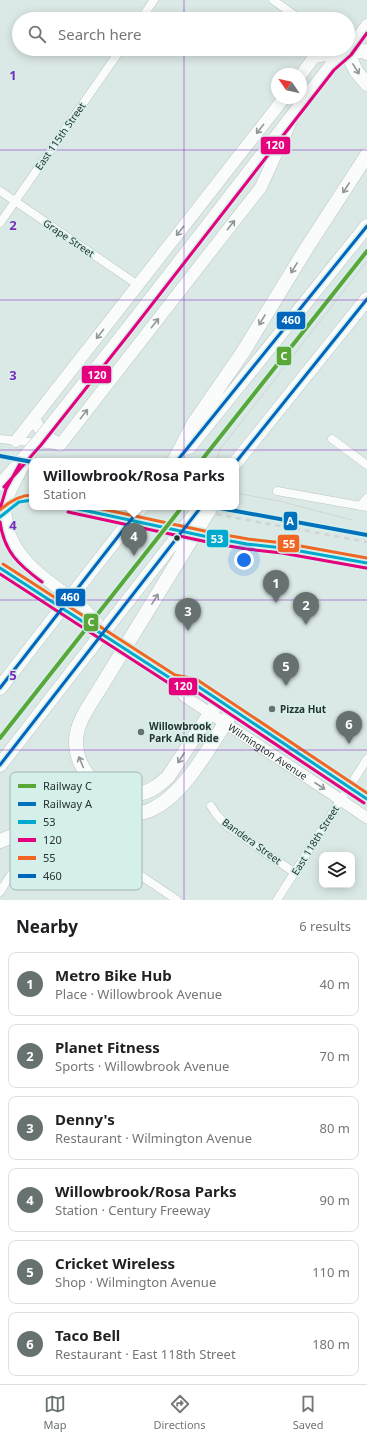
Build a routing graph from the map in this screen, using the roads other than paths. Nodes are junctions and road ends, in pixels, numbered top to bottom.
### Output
1 (154, 0) edge
2 (273, 0) edge
3 (146, 12) edge
4 (290, 12) edge
5 (367, 25) edge
6 (355, 39) edge
7 (355, 50) edge
8 (367, 53) edge
9 (116, 56) edge
10 (318, 56) edge
11 (339, 56) edge
12 (348, 56) edge
13 (306, 68) edge
14 (367, 84) edge
15 (279, 104) edge
16 (296, 110) junction
17 (367, 155) edge
18 (0, 191) edge
19 (15, 201) junction
20 (0, 223) edge
21 (367, 226) edge
22 (138, 285) junction
23 (367, 299) edge
24 (34, 418) junction
25 (0, 439) edge
26 (332, 439) dead end
27 (16, 441) junction
28 (37, 442) junction
29 (188, 442) junction
30 (60, 445) junction
31 (240, 457) edge
32 (176, 458) edge
33 (179, 458) edge
34 (367, 465) edge
35 (0, 484) edge
36 (278, 491) dead end
37 (367, 498) edge
38 (364, 506) edge
39 (139, 510) edge
40 (199, 510) edge
41 (210, 510) edge
42 (213, 538) dead end
43 (367, 563) edge
44 (0, 568) edge
45 (115, 642) junction
46 (173, 680) junction
47 (0, 688) edge
48 (219, 700) junction
49 (234, 709) junction
50 (210, 714) junction
51 (224, 723) junction
52 (367, 759) edge
53 (0, 765) edge
54 (86, 772) edge
55 (349, 787) junction
56 (142, 793) edge
57 (341, 799) junction
58 (367, 799) edge
59 (211, 806) dead end
60 (142, 812) edge
61 (367, 818) edge
62 (10, 837) edge
63 (0, 841) edge
64 (295, 873) junction
65 (142, 876) edge
66 (10, 877) edge
67 (0, 892) edge
68 (177, 900) edge
69 (277, 900) edge

1 - 3 street
2 - 4 street
5 - 6 main road
7 - 8 highway
9 - 19 street, East 115th Street
10 - 13 main road
11 - 16 main road
12 -> 14 highway
15 -> 22 main road
16 - 28 main road, bridge
30 -> 16 main road
17 -> 29 highway
18 - 19 street, Grape Street
19 - 20 street, East 115th Street
19 - 22 street, Grape Street
21 - 29 highway
22 -> 24 main road
23 - 31 highway
24 - 27 main road
24 - 30 main road
25 - 27 street
26 - 34 street
27 - 30 street
28 - 35 main road, bridge
28 - 45 main road, bridge
29 - 32 highway
29 - 33 highway
36 - 38 street
37 - 38 street
39 - 47 highway, bridge
40 - 53 highway, bridge
54 -> 41 highway, bridge
42 - 43 street
44 - 45 main road, Wilmington Avenue
45 - 46 main road, Wilmington Avenue
46 - 48 main road, Wilmington Avenue
46 - 50 main road, Wilmington Avenue
48 - 49 main road, Wilmington Avenue
48 - 50 highway
49 - 51 highway
49 - 55 main road, Wilmington Avenue
50 - 51 main road, Wilmington Avenue
50 -> 56 highway, bridge
51 -> 57 main road, Wilmington Avenue
51 - 60 highway
52 - 55 street, East 118th Street
55 - 57 street, East 118th Street
55 - 58 main road, Wilmington Avenue
57 - 61 main road, Wilmington Avenue
57 - 64 street, East 118th Street
59 - 64 street, Bandera Street
62 - 63 highway
64 - 69 street, East 118th Street
65 - 68 street
66 - 67 street

